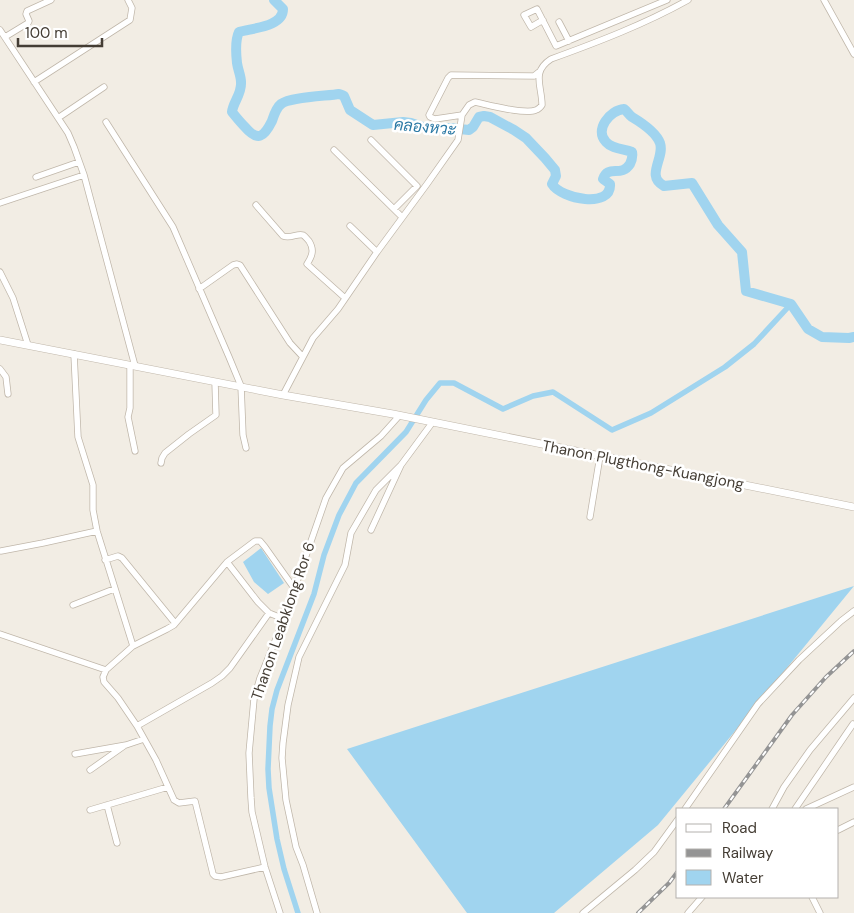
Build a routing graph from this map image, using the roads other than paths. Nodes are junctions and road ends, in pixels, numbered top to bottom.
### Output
1 (31, 0) edge
2 (51, 0) edge
3 (128, 0) edge
4 (668, 0) edge
5 (688, 0) edge
6 (824, 0) edge
7 (33, 8) junction
8 (543, 20) dead end
9 (559, 22) dead end
10 (0, 30) edge
11 (4, 37) junction
12 (569, 41) junction
13 (854, 54) edge
14 (540, 72) junction
15 (34, 82) junction
16 (104, 87) dead end
17 (462, 117) junction
18 (58, 118) junction
19 (106, 122) dead end
20 (371, 140) dead end
21 (334, 150) dead end
22 (79, 162) junction
23 (84, 175) junction
24 (45, 188) junction
25 (0, 203) edge
26 (256, 205) dead end
27 (394, 209) junction
28 (402, 217) junction
29 (350, 226) dead end
30 (377, 252) junction
31 (0, 272) edge
32 (200, 289) junction
33 (345, 298) junction
34 (0, 340) edge
35 (28, 345) junction
36 (74, 354) junction
37 (303, 357) junction
38 (132, 366) junction
39 (0, 369) edge
40 (215, 382) junction
41 (240, 386) junction
42 (8, 394) dead end
43 (282, 395) junction
44 (399, 416) junction
45 (432, 423) junction
46 (246, 448) dead end
47 (135, 451) dead end
48 (600, 456) junction
49 (161, 463) dead end
50 (401, 465) junction
51 (854, 507) edge
52 (590, 517) dead end
53 (371, 530) dead end
54 (96, 531) junction
55 (1, 551) edge
56 (105, 560) junction
57 (227, 562) junction
58 (294, 588) junction
59 (114, 589) junction
60 (73, 605) dead end
61 (854, 611) edge
62 (269, 613) junction
63 (284, 619) junction
64 (175, 623) junction
65 (0, 634) edge
66 (133, 646) junction
67 (106, 670) junction
68 (854, 698) edge
69 (853, 724) edge
70 (137, 726) junction
71 (144, 739) junction
72 (126, 745) junction
73 (76, 754) dead end
74 (90, 770) dead end
75 (168, 787) junction
76 (854, 787) edge
77 (107, 805) junction
78 (686, 808) edge
79 (773, 808) edge
80 (796, 808) edge
81 (808, 808) edge
82 (90, 810) dead end
83 (676, 822) edge
84 (854, 822) edge
85 (839, 830) edge
86 (117, 843) dead end
87 (265, 867) junction
88 (701, 898) edge
89 (812, 898) edge
90 (280, 913) edge
91 (317, 913) edge
92 (583, 913) edge
93 (688, 913) edge
94 (820, 913) edge

1 - 7 street
2 - 7 street
3 - 15 street
4 - 12 street
5 - 14 street
6 - 13 street
7 - 11 street
8 - 12 street
9 - 12 street
10 - 11 street
11 - 15 street
14 - 17 street
14 - 17 street
15 - 18 street
16 - 18 street
17 - 28 street
18 - 22 street
19 - 32 street
20 - 27 street
21 - 27 street
22 - 23 street
22 - 24 street
23 - 24 street
23 - 38 street
24 - 25 street
26 - 33 street
27 - 28 street
28 - 30 street
29 - 30 street
30 - 33 street
31 - 35 street
32 - 37 street
32 - 41 street
33 - 37 street
34 - 35 street, Thanon Plugthong-Kuangjong
35 - 36 street, Thanon Plugthong-Kuangjong
36 - 38 street, Thanon Plugthong-Kuangjong
36 - 54 street
37 - 43 street
38 - 40 street, Thanon Plugthong-Kuangjong
38 - 47 street
39 - 42 street
40 - 41 street, Thanon Plugthong-Kuangjong
40 - 49 street
41 - 43 street, Thanon Plugthong-Kuangjong
41 - 46 street
43 - 44 street, Thanon Plugthong-Kuangjong
44 - 45 street, Thanon Plugthong-Kuangjong
44 - 58 street, Thanon Leabklong Ror 6
45 - 48 street, Thanon Plugthong-Kuangjong
45 - 50 street
48 - 51 street, Thanon Plugthong-Kuangjong
48 - 52 street
50 - 53 street
50 - 91 street
54 - 55 street
54 - 56 street
56 - 59 street
56 - 64 street
57 - 58 street
57 - 62 street
57 - 64 street
58 - 63 street, Thanon Leabklong Ror 6
59 - 60 street
59 - 66 street
61 - 78 street
62 - 63 street
62 - 70 street
63 - 87 street, Thanon Leabklong Ror 6
64 - 66 street
65 - 67 street
66 - 67 street
67 - 70 street
68 - 79 street
69 - 80 street
70 - 71 street
71 - 72 street
71 - 75 street
72 - 73 street
72 - 74 street
75 - 77 street
75 - 87 street
76 - 81 street
77 - 82 street
77 - 86 street
83 - 92 street
84 - 85 street
87 - 90 street, Thanon Leabklong Ror 6
88 - 93 street
89 - 94 street

